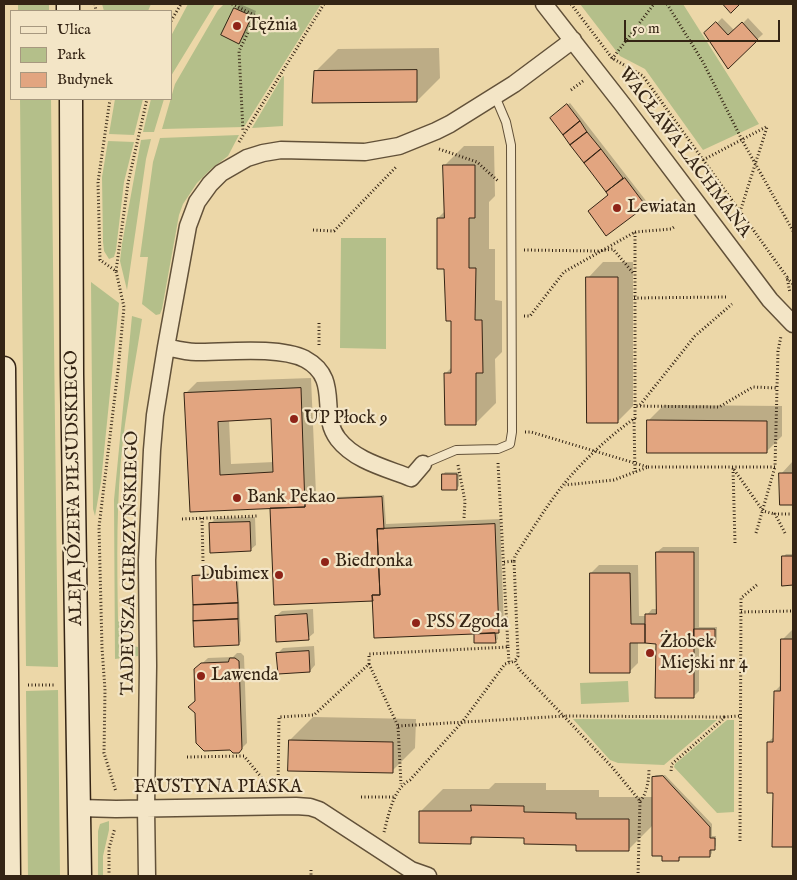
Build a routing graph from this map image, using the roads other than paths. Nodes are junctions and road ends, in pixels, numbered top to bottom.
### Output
1 (544, 4) edge
2 (573, 40) junction
3 (494, 96) junction
4 (71, 100) edge
5 (789, 320) edge
6 (166, 347) junction
7 (4, 368) edge
8 (423, 464) joint
9 (5, 593) edge
10 (79, 808) junction
11 (146, 808) junction
12 (9, 876) edge
13 (80, 876) edge
14 (147, 876) edge
15 (428, 876) edge

1 - 2 street, WACŁAWA LACHMANA
2 - 3 street, TADEUSZA GIERZYŃSKIEGO
2 - 5 street, WACŁAWA LACHMANA
3 - 6 street, TADEUSZA GIERZYŃSKIEGO
3 - 8 lane
4 - 10 main road, ALEJA JÓZEFA PIŁSUDSKIEGO
6 - 8 street
6 - 11 street, TADEUSZA GIERZYŃSKIEGO
7 - 9 main road
9 - 12 main road
10 - 11 street, FAUSTYNA PIASKA
10 - 13 main road, ALEJA JÓZEFA PIŁSUDSKIEGO
11 - 14 street, TADEUSZA GIERZYŃSKIEGO
11 - 15 street, FAUSTYNA PIASKA

